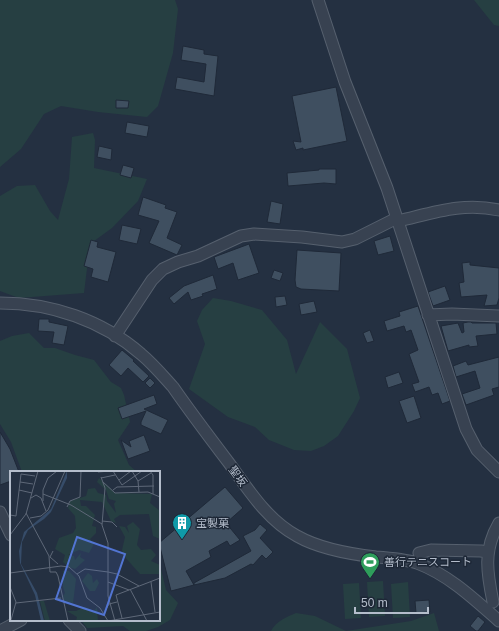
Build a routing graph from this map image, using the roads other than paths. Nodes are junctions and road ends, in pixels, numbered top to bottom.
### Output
1 (318, 0) edge
2 (499, 210) edge
3 (397, 219) junction
4 (0, 303) edge
5 (428, 315) junction
6 (499, 316) edge
7 (115, 336) junction
8 (499, 472) edge
9 (0, 512) edge
10 (499, 523) edge
11 (10, 533) edge
12 (419, 553) dead end
13 (491, 554) edge
14 (493, 602) dead end
15 (19, 621) edge
16 (70, 621) edge
17 (499, 621) edge
18 (0, 630) edge
19 (80, 631) edge

1 - 3 street
2 - 3 street
3 - 5 street
3 - 7 street
4 - 7 street, 聖坂
5 - 6 street
5 - 8 street
7 - 17 street, 聖坂
9 - 11 street
10 - 13 street
12 - 13 street
13 - 14 street
15 - 18 street
16 - 19 street

